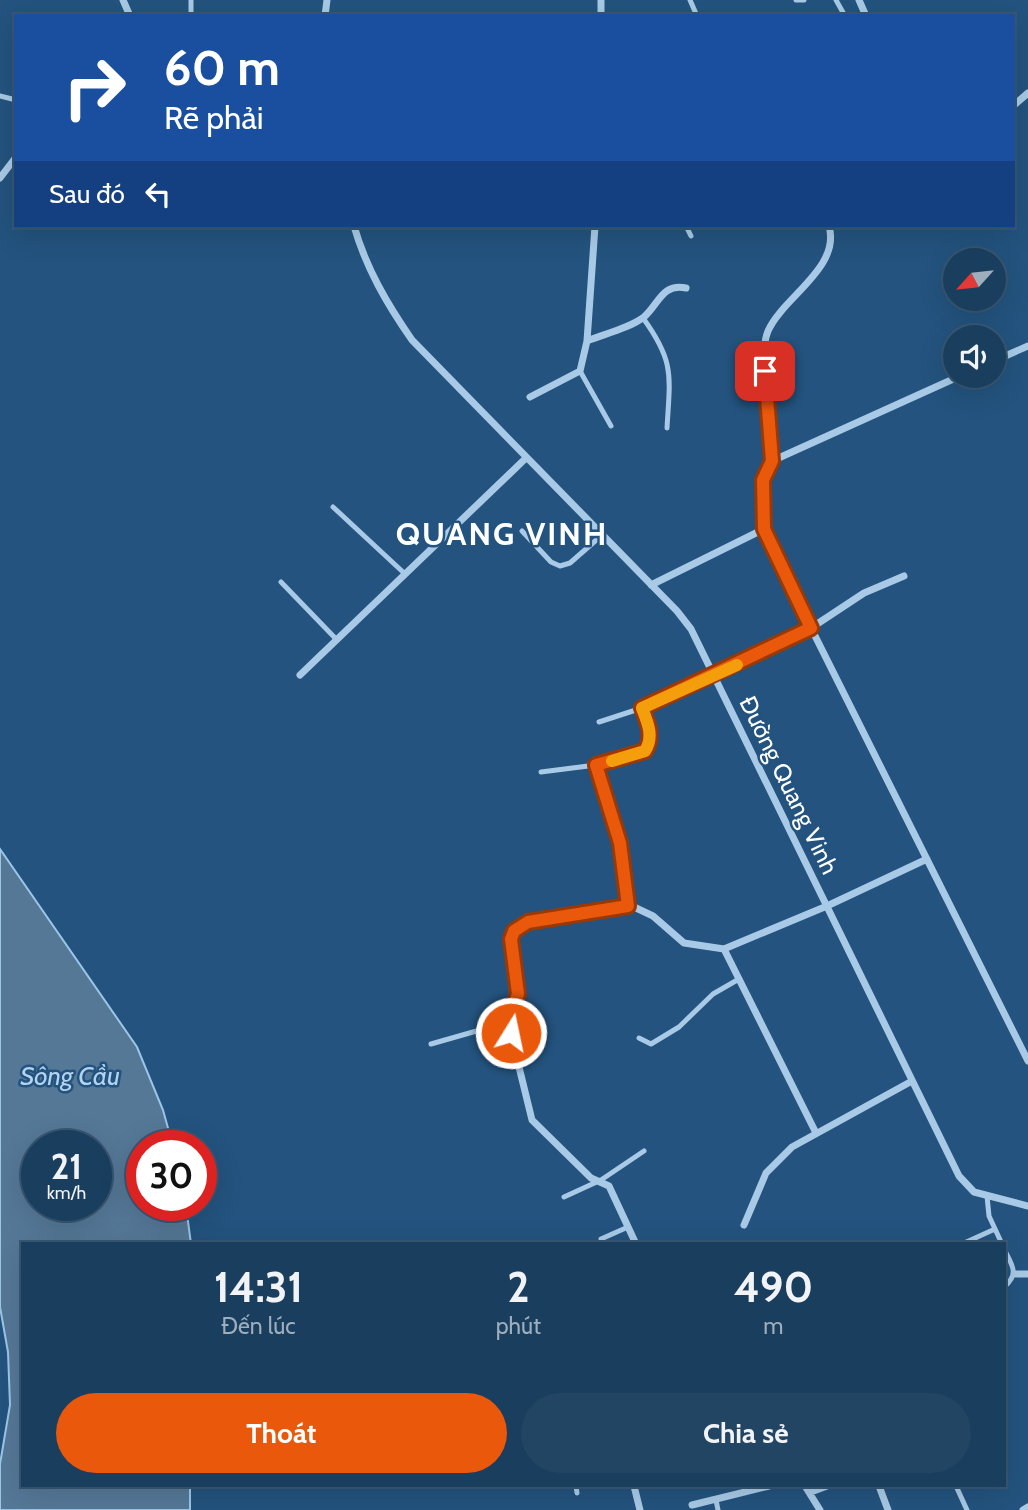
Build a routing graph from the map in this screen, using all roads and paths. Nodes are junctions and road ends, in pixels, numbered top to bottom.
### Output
1 (796, 0) edge
2 (804, 0) edge
3 (14, 160) edge
4 (0, 178) edge
5 (355, 228) edge
6 (595, 228) edge
7 (687, 228) edge
8 (829, 228) edge
9 (691, 236) dead end
10 (686, 288) dead end
11 (643, 318) junction
12 (587, 341) junction
13 (1028, 346) edge
14 (1006, 356) edge
15 (580, 372) junction
16 (943, 384) edge
17 (530, 397) dead end
18 (611, 426) dead end
19 (667, 428) dead end
20 (526, 458) junction
21 (772, 461) junction
22 (333, 507) dead end
23 (764, 529) junction
24 (522, 531) dead end
25 (603, 535) junction
26 (404, 573) junction
27 (904, 576) dead end
28 (281, 582) dead end
29 (652, 585) junction
30 (811, 628) junction
31 (337, 640) junction
32 (300, 676) dead end
33 (714, 677) junction
34 (642, 708) junction
35 (599, 722) dead end
36 (596, 765) junction
37 (541, 772) dead end
38 (927, 859) junction
39 (628, 906) junction
40 (827, 906) junction
41 (724, 948) junction
42 (739, 978) junction
43 (508, 1022) junction
44 (639, 1038) dead end
45 (431, 1044) dead end
46 (1028, 1061) edge
47 (912, 1081) junction
48 (816, 1133) junction
49 (643, 1151) dead end
50 (601, 1180) junction
51 (987, 1196) junction
52 (564, 1197) dead end
53 (1028, 1206) edge
54 (744, 1225) dead end
55 (628, 1227) junction
56 (995, 1229) junction
57 (601, 1239) dead end
58 (635, 1242) edge
59 (966, 1242) edge
60 (1001, 1242) edge
61 (1006, 1254) edge
62 (1028, 1273) edge
63 (1015, 1274) junction
64 (1006, 1286) edge
65 (576, 1487) edge
66 (634, 1487) edge
67 (765, 1487) edge
68 (806, 1487) edge
69 (825, 1487) edge
70 (879, 1487) edge
71 (956, 1487) edge
72 (577, 1493) dead end
73 (811, 1493) junction
74 (716, 1500) junction
75 (692, 1505) dead end
76 (1028, 1507) edge
77 (640, 1510) edge
78 (719, 1510) edge
79 (820, 1510) edge
80 (888, 1510) edge
81 (967, 1510) edge
82 (1023, 1510) edge

1 - 2 lane
3 - 4 street
5 - 20 street, Đường Quang Vinh
6 - 12 street
7 - 9 lane
8 - 21 street
10 - 11 street
11 - 12 street
11 - 19 lane
12 - 15 street
13 - 14 street
15 - 17 street
15 - 18 lane
16 - 21 street
20 - 25 street, Đường Quang Vinh
20 - 26 street
21 - 23 street
22 - 26 lane
23 - 29 street
23 - 30 street
24 - 25 lane
25 - 29 street, Đường Quang Vinh
26 - 31 street
27 - 30 street
28 - 31 lane
29 - 33 street, Đường Quang Vinh
30 - 33 street
30 - 38 street
31 - 32 street
33 - 34 lane
33 - 40 street, Đường Quang Vinh
34 - 35 lane
34 - 36 lane
36 - 37 lane
36 - 39 lane
38 - 40 street
38 - 46 street
39 - 41 street
39 - 43 street
40 - 41 street
40 - 47 street, Đường Quang Vinh
41 - 42 street
42 - 44 lane
42 - 48 street
43 - 45 lane
43 - 50 street
47 - 48 street
47 - 51 street, Đường Quang Vinh
48 - 54 street
49 - 50 lane
50 - 52 lane
50 - 55 street
51 - 53 street, Đường Quang Vinh
51 - 56 lane
55 - 57 lane
55 - 58 street
56 - 59 lane
56 - 60 lane
61 - 63 lane
62 - 63 street
63 - 64 lane
65 - 72 lane
66 - 77 street
67 - 74 street
68 - 73 street
69 - 73 street
70 - 80 street
71 - 81 lane
73 - 79 street
74 - 75 street
74 - 78 lane
76 - 82 street

